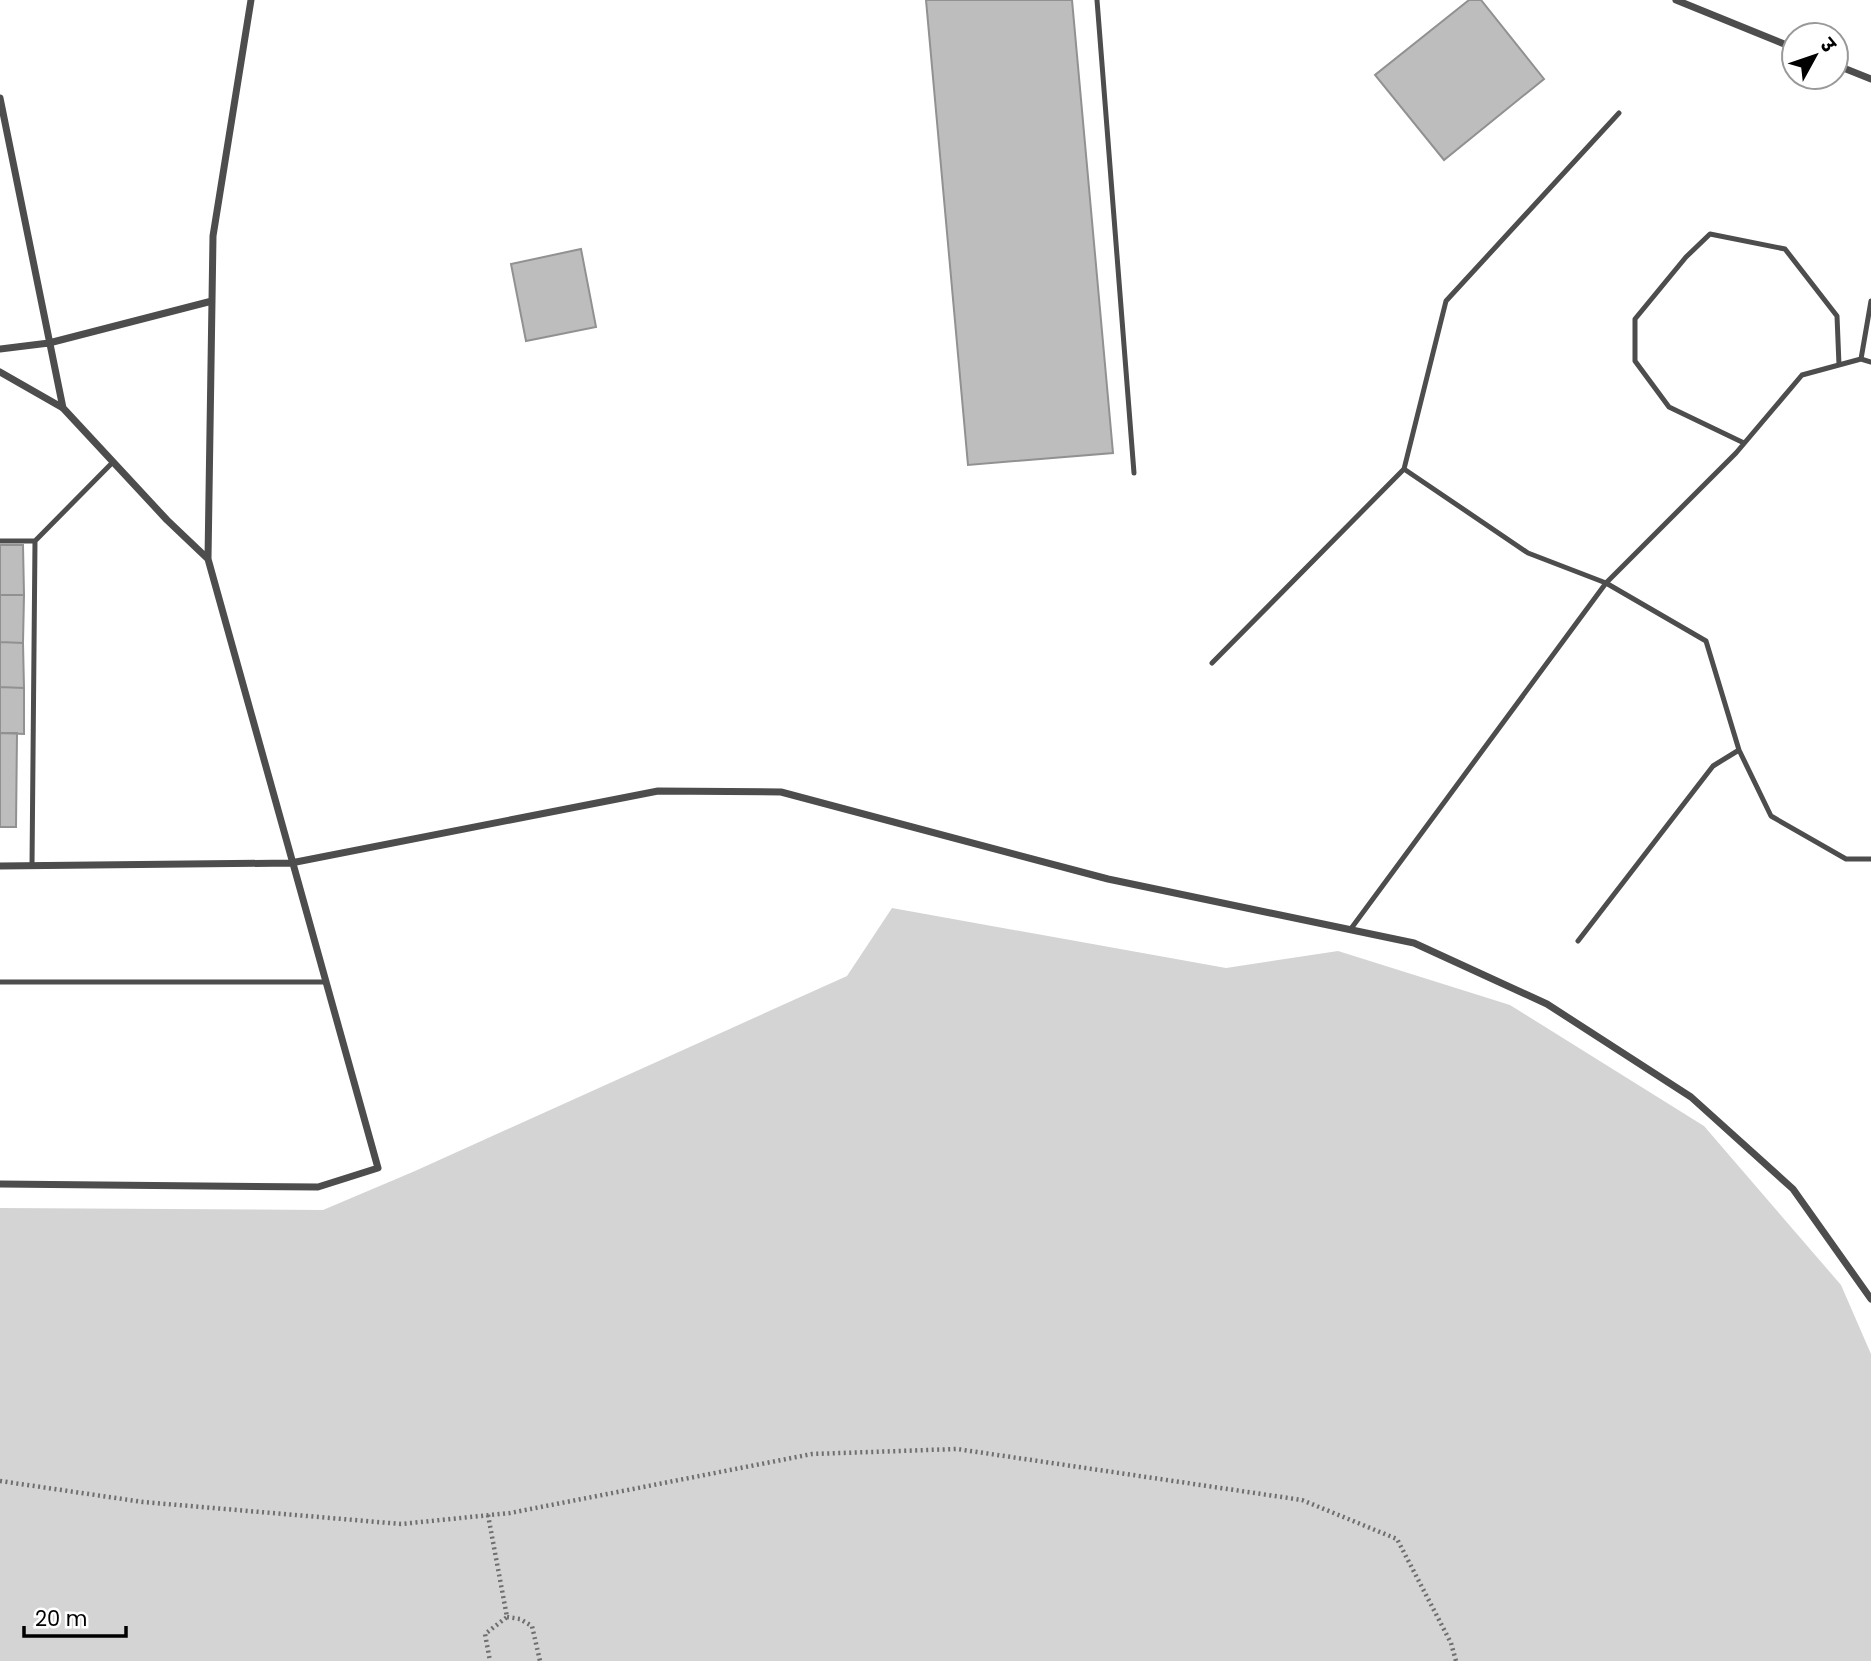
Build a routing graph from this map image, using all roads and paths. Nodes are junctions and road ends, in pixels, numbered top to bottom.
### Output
1 (251, 0) edge
2 (1097, 0) edge
3 (1676, 0) edge
4 (1780, 42) edge
5 (1850, 71) edge
6 (1871, 79) edge
7 (0, 98) edge
8 (1619, 113) dead end
9 (212, 301) junction
10 (1871, 301) edge
11 (49, 343) junction
12 (0, 349) edge
13 (1860, 359) junction
14 (1871, 362) edge
15 (1839, 365) junction
16 (0, 372) edge
17 (63, 408) junction
18 (1744, 443) junction
19 (113, 462) junction
20 (1404, 469) junction
21 (1134, 473) dead end
22 (0, 541) edge
23 (35, 541) junction
24 (208, 559) junction
25 (1606, 583) junction
26 (1212, 663) dead end
27 (1739, 750) junction
28 (1871, 859) edge
29 (291, 863) junction
30 (0, 866) edge
31 (32, 866) junction
32 (1350, 930) junction
33 (1578, 941) dead end
34 (0, 982) edge
35 (325, 982) junction
36 (0, 1184) edge
37 (1871, 1299) edge
38 (0, 1481) edge
39 (488, 1515) junction
40 (507, 1617) junction
41 (490, 1661) edge
42 (540, 1661) edge
43 (1456, 1661) edge

1 - 9 street
2 - 21 lane
3 - 4 street
5 - 6 street
7 - 11 street
8 - 20 lane
9 - 11 street
9 - 24 street
10 - 13 lane
11 - 12 street
11 - 17 street
13 - 14 lane
13 - 15 lane
15 - 18 lane
15 - 18 lane
16 - 17 street
17 - 19 street
18 - 25 lane
19 - 23 lane
19 - 24 street
20 - 25 lane
20 - 26 lane
22 - 23 lane
23 - 31 lane
24 - 29 street
25 - 27 lane
25 - 32 lane
27 - 28 lane
27 - 33 lane
29 - 31 street
29 - 32 street
29 - 35 street
30 - 31 street
32 - 37 street
34 - 35 lane
35 - 36 street
38 - 39 path
39 - 40 path
39 - 43 path
40 - 41 path
40 - 42 path

